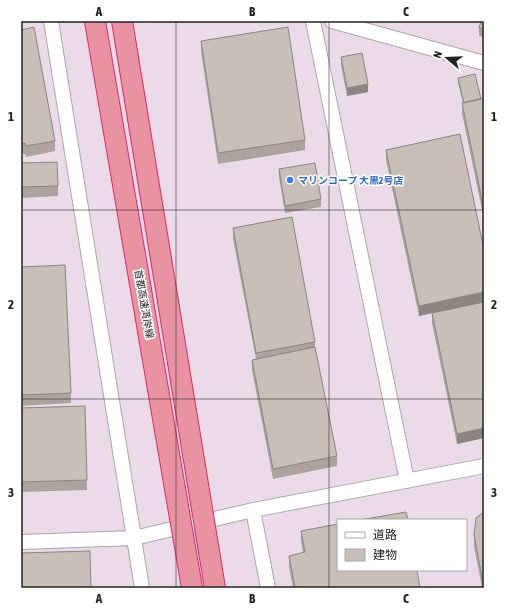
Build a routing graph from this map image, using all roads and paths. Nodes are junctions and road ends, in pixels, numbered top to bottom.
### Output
1 (51, 21) edge
2 (95, 21) edge
3 (122, 21) edge
4 (313, 21) edge
5 (332, 21) edge
6 (484, 63) edge
7 (484, 466) edge
8 (407, 481) junction
9 (253, 510) junction
10 (134, 538) junction
11 (21, 542) edge
12 (142, 588) edge
13 (192, 588) edge
14 (216, 588) edge
15 (268, 588) edge

1 - 10 street
2 - 13 highway, 首都高速湾岸線, bridge
3 - 14 highway, bridge
4 - 8 street
5 - 6 street
7 - 8 street
8 - 9 street
9 - 10 street
9 - 15 street
10 - 11 street
10 - 12 street

